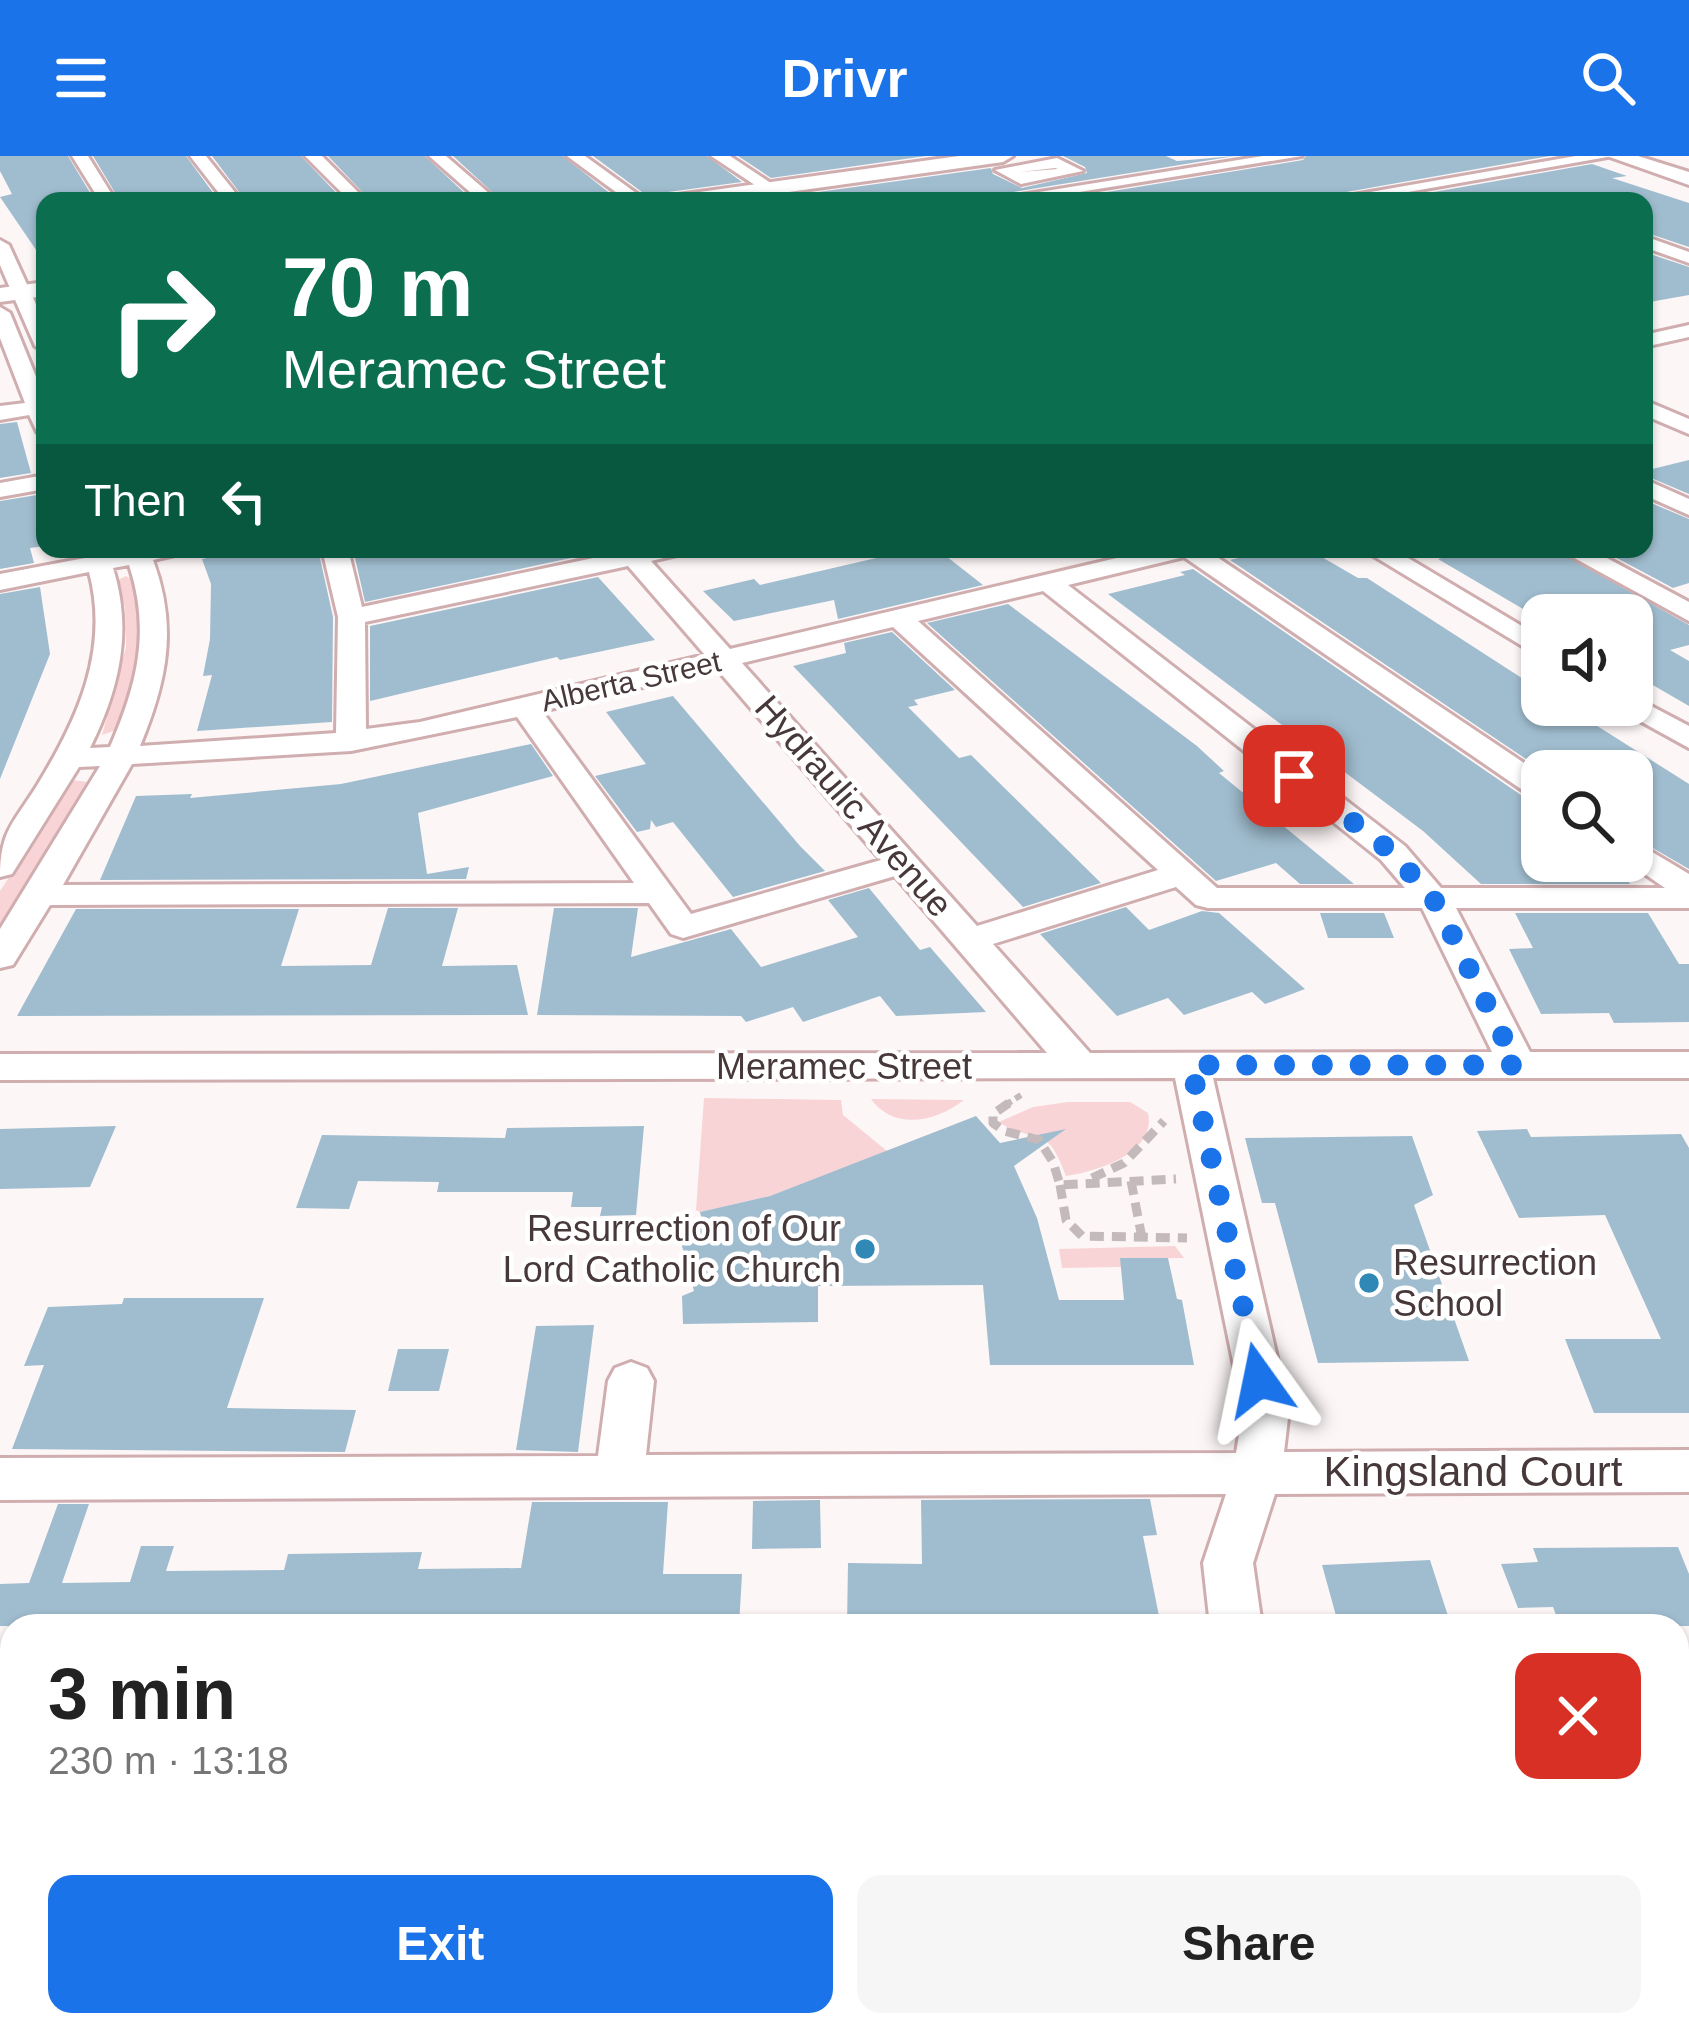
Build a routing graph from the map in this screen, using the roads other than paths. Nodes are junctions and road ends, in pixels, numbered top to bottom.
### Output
1 (80, 156) edge
2 (198, 156) edge
3 (313, 156) edge
4 (437, 156) edge
5 (575, 156) edge
6 (722, 156) edge
7 (1004, 156) edge
8 (1294, 156) edge
9 (1466, 156) edge
10 (1605, 156) edge
11 (1617, 156) edge
12 (1088, 164) edge
13 (1510, 171) junction
14 (1689, 179) edge
15 (1133, 180) junction
16 (767, 189) junction
17 (102, 192) edge
18 (227, 192) edge
19 (350, 192) edge
20 (479, 192) edge
21 (626, 192) edge
22 (745, 192) edge
23 (773, 192) edge
24 (1052, 192) edge
25 (1161, 192) edge
26 (1382, 192) edge
27 (1653, 244) edge
28 (0, 245) edge
29 (1689, 258) edge
30 (1653, 265) edge
31 (22, 292) edge
32 (0, 314) edge
33 (36, 324) edge
34 (1689, 331) edge
35 (1653, 339) edge
36 (7, 350) edge
37 (36, 403) edge
38 (1653, 410) edge
39 (0, 413) edge
40 (36, 414) edge
41 (1689, 428) edge
42 (1653, 437) edge
43 (36, 484) edge
44 (0, 490) edge
45 (1653, 490) edge
46 (1689, 508) edge
47 (90, 558) edge
48 (98, 558) edge
49 (139, 558) edge
50 (337, 558) edge
51 (609, 558) edge
52 (636, 558) edge
53 (1149, 558) edge
54 (1200, 558) edge
55 (1390, 558) edge
56 (1588, 558) edge
57 (0, 582) edge
58 (1048, 582) junction
59 (1689, 613) edge
60 (351, 616) junction
61 (898, 618) junction
62 (1521, 637) edge
63 (727, 659) junction
64 (524, 706) junction
65 (1653, 718) edge
66 (1689, 740) edge
67 (351, 742) junction
68 (68, 758) junction
69 (120, 758) junction
70 (1521, 775) edge
71 (902, 864) junction
72 (1653, 864) edge
73 (0, 867) edge
74 (1181, 874) junction
75 (1689, 889) edge
76 (658, 893) junction
77 (37, 895) junction
78 (1689, 898) edge
79 (1433, 899) junction
80 (970, 940) junction
81 (0, 957) edge
82 (1079, 1065) junction
83 (1191, 1065) junction
84 (1517, 1065) junction
85 (1689, 1065) edge
86 (0, 1066) edge
87 (632, 1381) dead end
88 (1689, 1471) edge
89 (1257, 1472) junction
90 (620, 1475) junction
91 (0, 1479) edge
92 (1234, 1614) edge

1 - 17 street
2 - 18 street
3 - 19 street
4 - 20 street
5 - 21 street
6 - 16 street
7 - 16 main road
8 - 15 street
9 - 13 street
10 - 13 street
11 - 14 main road
12 - 15 street
13 - 26 street
15 - 24 street
15 - 25 street
16 - 22 main road
16 - 23 street
27 - 29 street
28 - 31 street
29 - 30 street
31 - 33 street
32 - 36 street
34 - 35 street
36 - 37 street
38 - 41 street
39 - 40 street
41 - 42 street
43 - 44 street
45 - 46 street
47 - 57 street
48 - 68 street
49 - 69 street
50 - 60 street
51 - 60 street
52 - 63 street, Hydraulic Avenue
53 - 58 street, Alberta Street
54 - 70 street
55 - 62 street
56 - 59 street
58 - 61 street, Alberta Street
58 - 79 street
60 - 67 street
61 - 63 street, Alberta Street
61 - 74 street
63 - 64 street, Alberta Street
63 - 71 street, Hydraulic Avenue
64 - 67 street, Alberta Street
64 - 76 street
65 - 66 street
67 - 69 street, Alberta Street
68 - 69 street, Alberta Street
68 - 73 street
69 - 77 street
71 - 76 street
71 - 80 street, Hydraulic Avenue
72 - 75 street
74 - 79 street
74 - 80 street
76 - 77 street
77 - 81 street
78 - 79 street
79 - 84 street
80 - 82 street, Hydraulic Avenue
82 - 83 street, Meramec Street
82 - 86 street, Meramec Street
83 - 84 street, Meramec Street
83 - 89 street
84 - 85 street, Meramec Street
87 - 90 street
88 - 89 street, Kingsland Court
89 - 90 street, Kingsland Court
89 - 92 street
90 - 91 street, Kingsland Court

